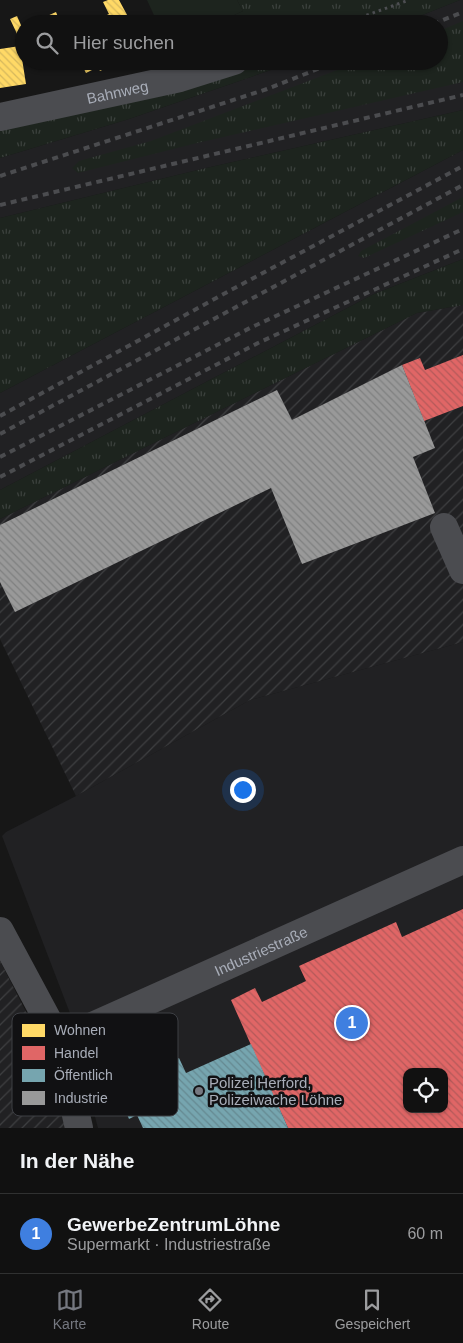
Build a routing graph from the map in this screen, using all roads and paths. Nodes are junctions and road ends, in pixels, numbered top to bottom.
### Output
1 (409, 0) edge
2 (367, 15) edge
3 (205, 70) edge
4 (0, 117) edge
5 (444, 527) dead end
6 (463, 570) edge
7 (463, 860) edge
8 (0, 931) edge
9 (44, 1013) edge
10 (121, 1013) edge

1 - 2 path
3 - 4 street, Bahnweg
5 - 6 street
7 - 10 street, Industriestraße
8 - 9 street

